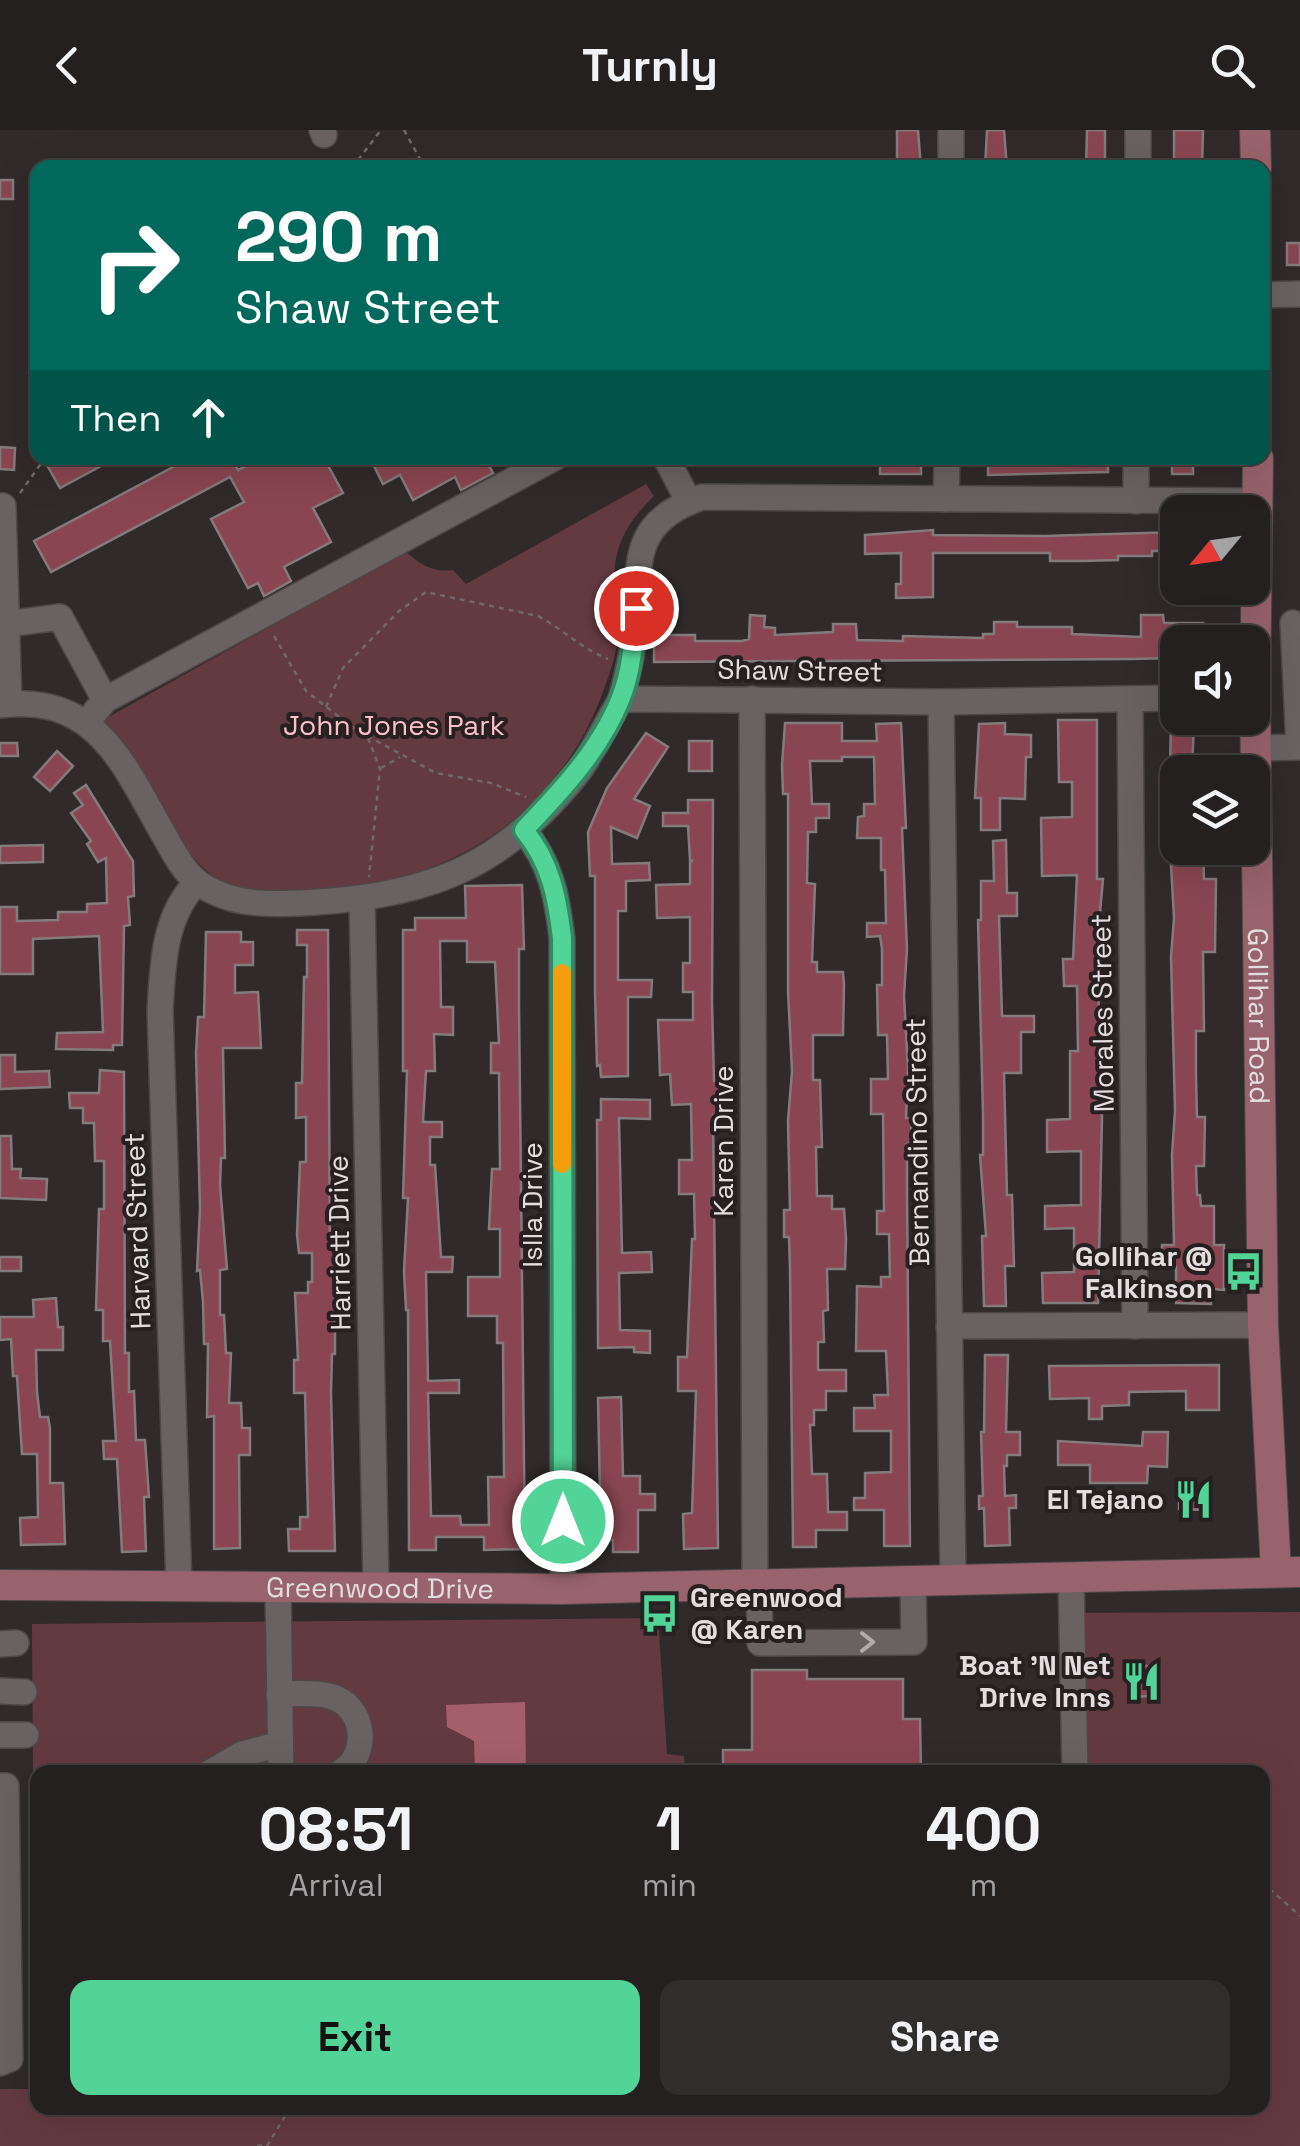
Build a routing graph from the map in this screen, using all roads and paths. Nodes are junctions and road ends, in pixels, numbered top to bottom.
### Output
1 (382, 130) edge
2 (404, 130) edge
3 (952, 130) edge
4 (1138, 130) edge
5 (1255, 130) edge
6 (358, 160) edge
7 (420, 160) edge
8 (951, 160) edge
9 (1138, 160) edge
10 (1256, 160) edge
11 (1300, 294) edge
12 (1270, 295) edge
13 (40, 465) edge
14 (541, 465) edge
15 (670, 465) edge
16 (947, 465) edge
17 (1136, 465) edge
18 (1258, 465) edge
19 (1258, 495) edge
20 (946, 499) junction
21 (1136, 501) junction
22 (1160, 501) edge
23 (689, 502) junction
24 (2, 506) edge
25 (1256, 605) edge
26 (1256, 623) joint
27 (1296, 623) edge
28 (6, 624) junction
29 (269, 625) dead end
30 (628, 666) junction
31 (1298, 670) edge
32 (621, 699) junction
33 (752, 699) junction
34 (1160, 699) edge
35 (105, 700) junction
36 (1130, 701) junction
37 (940, 702) junction
38 (4, 704) edge
39 (326, 707) junction
40 (86, 724) junction
41 (1256, 735) edge
42 (368, 736) junction
43 (1256, 748) junction
44 (1299, 749) edge
45 (403, 756) junction
46 (380, 769) junction
47 (548, 804) junction
48 (524, 830) junction
49 (197, 882) junction
50 (369, 898) junction
51 (1264, 1325) junction
52 (949, 1326) junction
53 (1136, 1326) junction
54 (1288, 1572) edge
55 (1071, 1577) junction
56 (953, 1580) junction
57 (912, 1581) junction
58 (757, 1583) junction
59 (0, 1585) edge
60 (376, 1586) junction
61 (179, 1587) junction
62 (278, 1587) junction
63 (564, 1589) junction
64 (280, 1694) junction
65 (0, 1734) edge
66 (26, 1735) dead end
67 (223, 1765) edge
68 (284, 1765) edge
69 (350, 1765) edge
70 (1075, 1765) edge
71 (0, 1786) edge
72 (1270, 1889) edge
73 (1300, 1916) edge
74 (0, 2062) edge
75 (286, 2115) edge
76 (268, 2145) edge
77 (257, 2146) edge

1 - 6 path
2 - 7 path
3 - 8 street
4 - 9 street
5 - 10 main road
11 - 12 street
13 - 24 path
14 - 35 street
15 - 23 street
16 - 20 street
17 - 21 street
18 - 19 main road, Gollihar Road
20 - 21 street
20 - 23 street
21 - 22 street
23 - 30 street
24 - 28 street
25 - 26 main road, Gollihar Road
26 - 27 street
27 - 31 street
28 - 35 street
28 - 38 street
29 - 39 path
30 - 32 street
30 - 39 path
31 - 44 street
32 - 33 street, Shaw Street
32 - 47 street
33 - 37 street, Shaw Street
33 - 58 street, Karen Drive
34 - 36 street, Shaw Street
35 - 40 street
36 - 37 street, Shaw Street
36 - 53 street, Morales Street
37 - 52 street, Bernandino Street
38 - 40 street
39 - 42 path
40 - 49 street
41 - 43 main road, Gollihar Road
42 - 45 path
42 - 46 path
43 - 44 street
43 - 51 main road, Gollihar Road
45 - 46 path
45 - 47 path
46 - 50 path
47 - 48 street
48 - 50 street
48 - 63 street, Islla Drive
49 - 50 street
49 - 61 street, Harvard Street
50 - 60 street, Harriett Drive
51 - 53 street
51 - 54 main road, Gollihar Road
52 - 53 street
52 - 56 street, Bernandino Street
54 - 55 main road, Greenwood Drive
55 - 56 main road, Greenwood Drive
55 - 70 street
56 - 57 main road, Greenwood Drive
57 - 58 main road, Greenwood Drive
58 -> 57 street, Karen Drive
58 - 63 main road, Greenwood Drive
59 - 61 main road, Greenwood Drive
60 - 62 main road, Greenwood Drive
60 - 63 main road, Greenwood Drive
61 - 62 main road, Greenwood Drive
62 - 64 street
64 - 68 street
64 - 69 street
65 - 66 street
67 - 68 street
71 - 74 street
72 - 73 path
75 - 76 path
76 - 77 path

